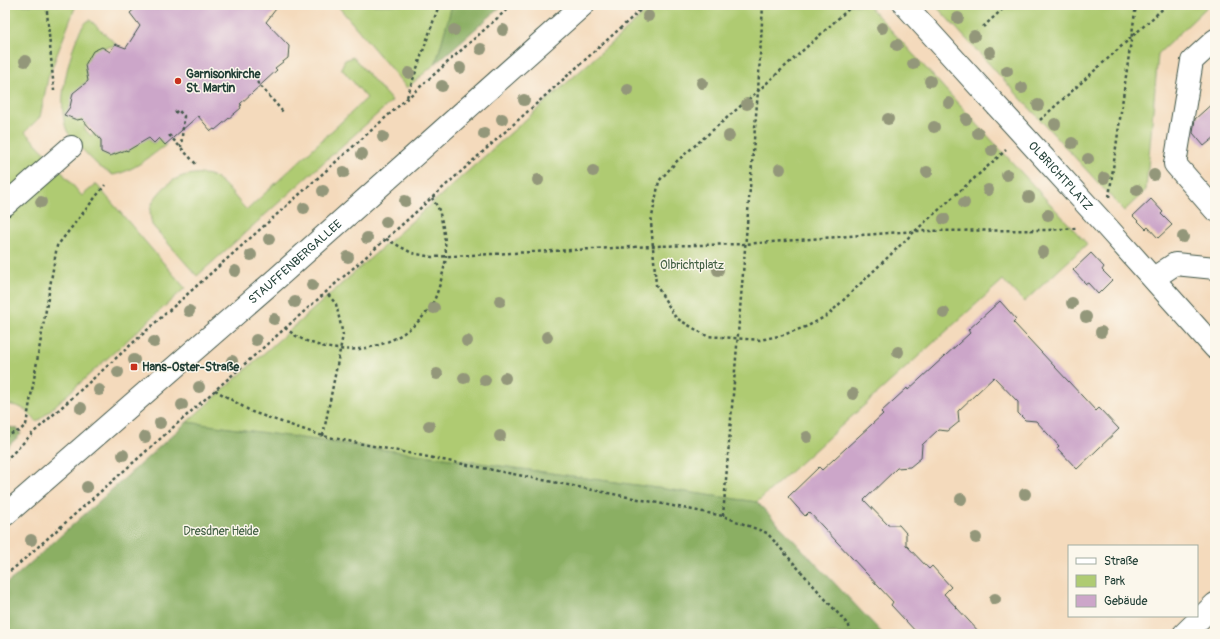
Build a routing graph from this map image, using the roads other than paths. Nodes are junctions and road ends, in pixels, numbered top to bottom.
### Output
1 (583, 5) edge
2 (905, 5) edge
3 (1215, 40) edge
4 (71, 147) dead end
5 (5, 205) edge
6 (1215, 210) edge
7 (1215, 268) edge
8 (1154, 278) junction
9 (1215, 348) edge
10 (5, 515) edge
11 (1215, 604) edge
12 (1184, 634) edge

1 - 10 main road, STAUFFENBERGALLEE
2 - 8 main road, OLBRICHTPLATZ
3 - 6 main road
4 - 5 main road
7 - 8 main road
8 - 9 main road, OLBRICHTPLATZ
11 - 12 main road

